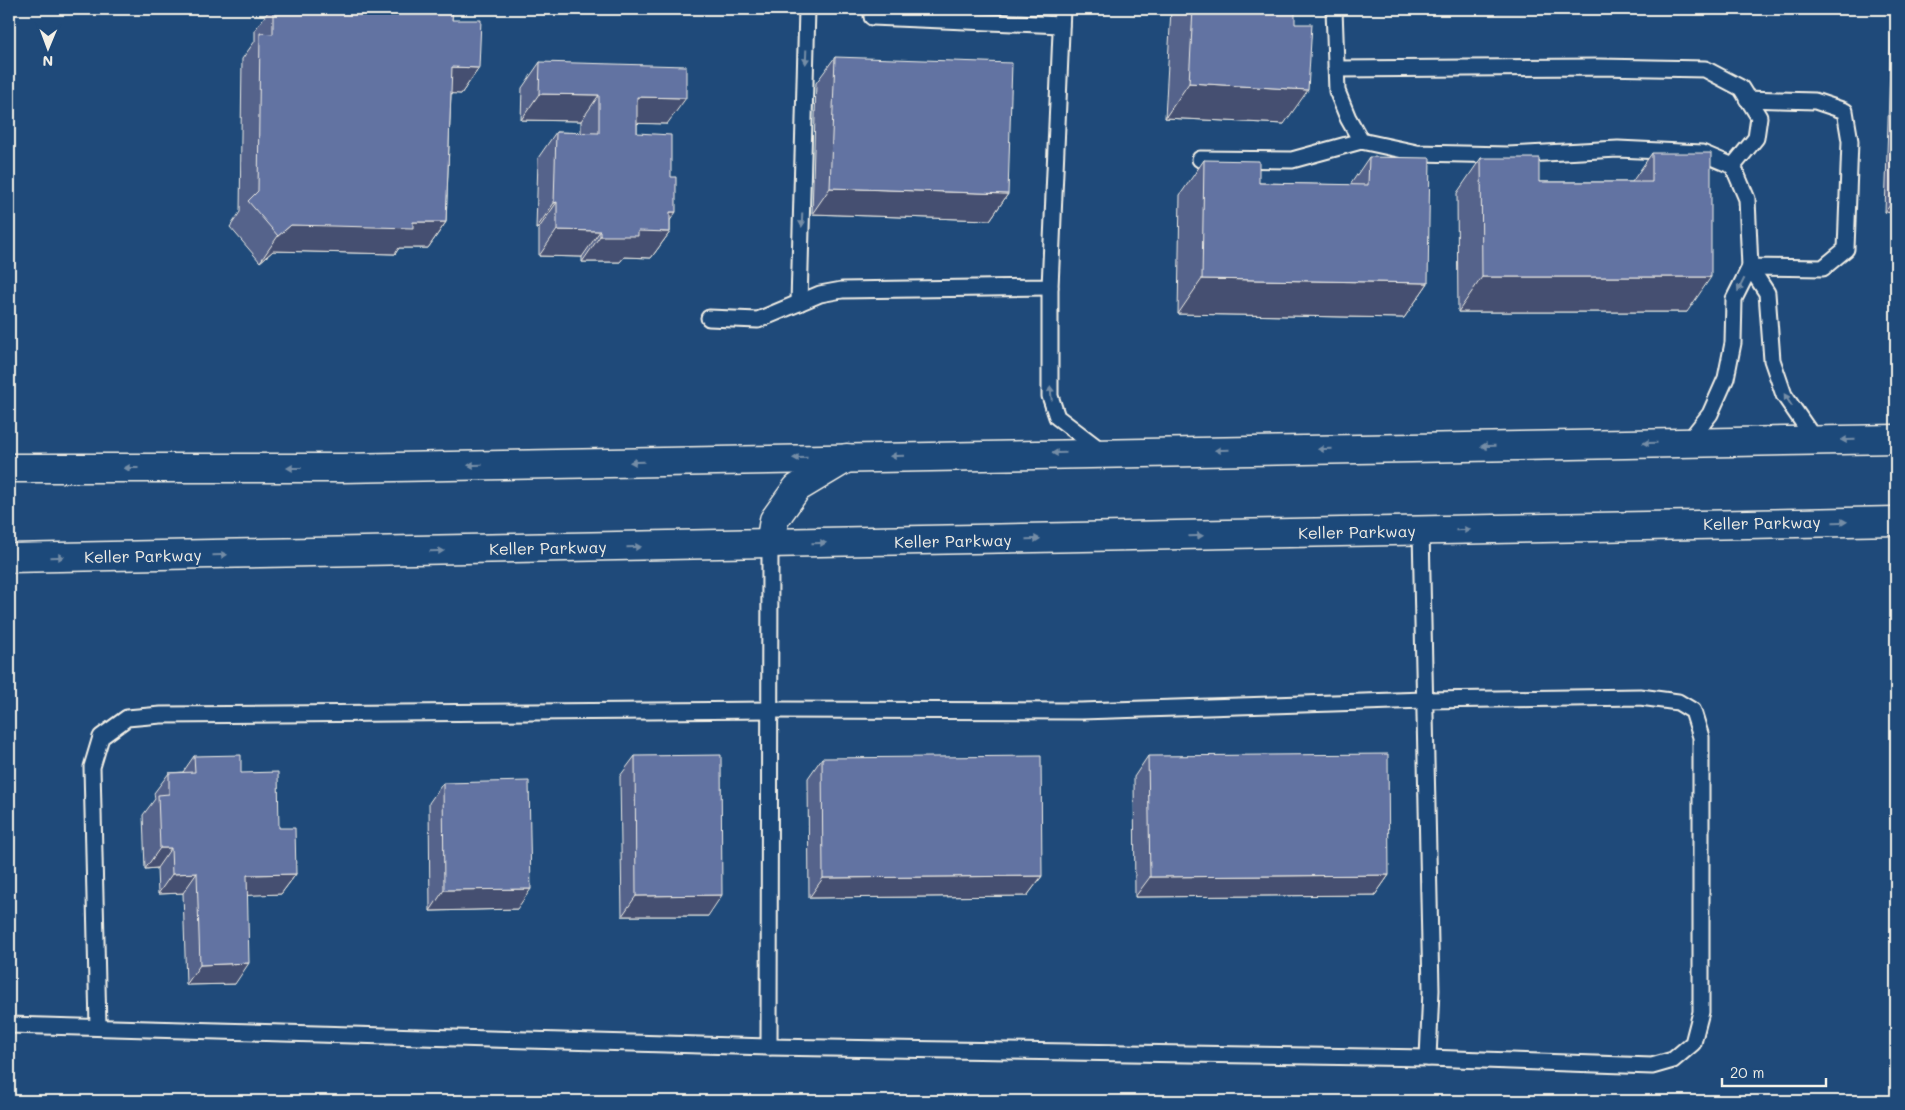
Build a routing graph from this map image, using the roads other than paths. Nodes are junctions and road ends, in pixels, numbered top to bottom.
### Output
1 (807, 9) edge
2 (872, 9) edge
3 (1062, 9) edge
4 (1334, 9) edge
5 (1061, 25) junction
6 (1336, 69) junction
7 (1748, 99) junction
8 (1361, 141) junction
9 (1200, 159) dead end
10 (1733, 166) junction
11 (1750, 266) junction
12 (1050, 287) junction
13 (799, 302) junction
14 (709, 318) dead end
15 (1896, 439) edge
16 (1815, 440) junction
17 (1688, 442) junction
18 (1104, 452) junction
19 (848, 457) junction
20 (9, 468) edge
21 (1896, 521) edge
22 (1420, 531) junction
23 (770, 544) junction
24 (9, 558) edge
25 (1425, 700) junction
26 (770, 710) junction
27 (9, 1025) edge
28 (98, 1027) junction
29 (769, 1047) junction
30 (1428, 1058) junction

1 -> 13 lane
2 - 5 lane
3 - 5 lane
4 - 6 lane
5 - 12 lane
6 - 7 lane
6 - 8 lane
7 - 10 lane
7 - 11 lane
8 - 9 lane
8 - 10 lane
10 - 11 lane
16 -> 11 lane
11 -> 17 lane
12 - 13 lane
18 -> 12 lane
13 - 14 lane
15 -> 16 main road
16 - 17 main road
17 -> 18 main road
18 -> 19 main road
19 -> 20 main road
19 - 23 main road
22 -> 21 main road, Keller Parkway
23 -> 22 main road, Keller Parkway
22 - 25 lane
24 -> 23 main road, Keller Parkway
23 - 26 lane
25 - 26 lane
25 - 30 lane
25 - 30 lane
26 - 28 lane
26 - 29 lane
27 - 28 lane
28 - 29 lane
29 - 30 lane

